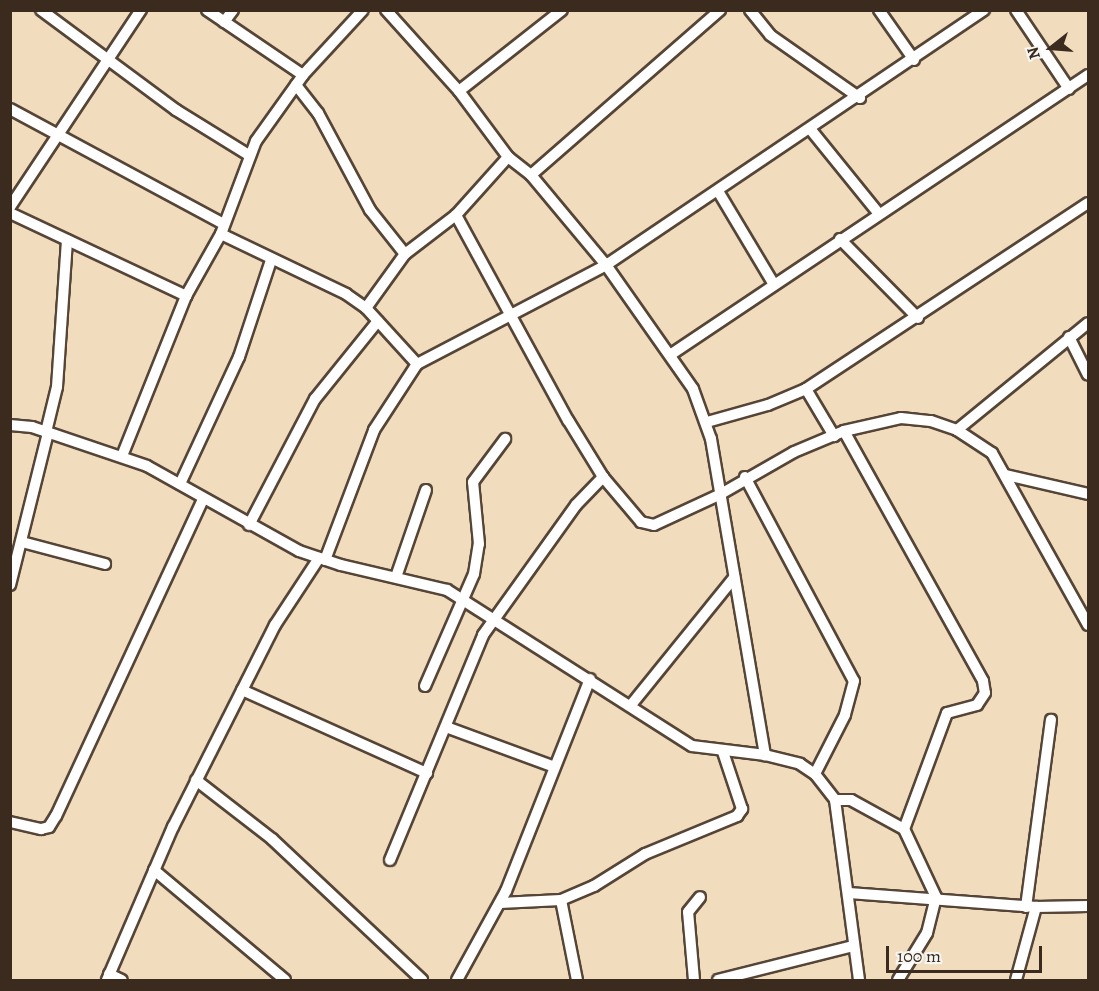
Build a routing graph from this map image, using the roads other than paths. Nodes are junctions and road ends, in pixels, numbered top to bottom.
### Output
1 (41, 10) edge
2 (141, 10) edge
3 (207, 10) edge
4 (233, 10) edge
5 (363, 10) edge
6 (386, 10) edge
7 (562, 10) edge
8 (720, 10) edge
9 (750, 10) edge
10 (879, 10) edge
11 (984, 10) edge
12 (1016, 10) edge
13 (224, 22) junction
14 (914, 60) junction
15 (105, 61) junction
16 (303, 75) junction
17 (1088, 78) edge
18 (296, 85) junction
19 (1069, 89) junction
20 (459, 91) junction
21 (860, 98) junction
22 (10, 109) edge
23 (811, 130) junction
24 (59, 137) junction
25 (249, 155) junction
26 (508, 157) junction
27 (531, 175) junction
28 (718, 192) junction
29 (1089, 203) edge
30 (11, 214) edge
31 (879, 214) junction
32 (456, 215) junction
33 (222, 229) junction
34 (840, 239) junction
35 (67, 240) junction
36 (405, 254) junction
37 (272, 260) junction
38 (606, 265) junction
39 (773, 283) junction
40 (186, 296) junction
41 (366, 308) junction
42 (511, 314) junction
43 (918, 318) junction
44 (378, 321) junction
45 (1089, 323) edge
46 (1069, 337) junction
47 (670, 355) junction
48 (417, 364) junction
49 (1089, 375) edge
50 (806, 389) junction
51 (707, 422) junction
52 (10, 425) edge
53 (957, 429) junction
54 (47, 432) junction
55 (839, 433) junction
56 (505, 439) dead end
57 (122, 456) junction
58 (1006, 476) junction
59 (603, 477) junction
60 (745, 477) junction
61 (180, 484) junction
62 (426, 490) dead end
63 (1089, 494) edge
64 (718, 495) junction
65 (203, 499) junction
66 (249, 525) junction
67 (22, 542) junction
68 (322, 559) junction
69 (105, 564) dead end
70 (396, 577) junction
71 (734, 578) junction
72 (10, 585) edge
73 (463, 599) junction
74 (493, 619) junction
75 (1089, 625) edge
76 (590, 679) junction
77 (425, 686) dead end
78 (242, 690) junction
79 (631, 705) junction
80 (1051, 720) dead end
81 (446, 727) junction
82 (723, 752) junction
83 (765, 754) junction
84 (552, 766) junction
85 (427, 773) junction
86 (816, 774) junction
87 (196, 780) junction
88 (836, 801) junction
89 (10, 822) edge
90 (904, 829) junction
91 (390, 860) dead end
92 (154, 870) junction
93 (849, 893) junction
94 (700, 897) dead end
95 (936, 897) junction
96 (561, 900) junction
97 (501, 903) junction
98 (1089, 906) edge
99 (1031, 907) junction
100 (853, 946) junction
101 (108, 977) edge
102 (122, 981) edge
103 (285, 981) edge
104 (422, 981) edge
105 (457, 981) edge
106 (576, 981) edge
107 (694, 981) edge
108 (718, 981) edge
109 (859, 981) edge
110 (898, 981) edge
111 (1016, 981) edge

1 - 15 street
2 - 15 street
3 - 13 street
4 - 13 street
5 - 16 street
6 - 20 street
7 - 20 street
8 - 27 street
9 - 21 street
10 - 14 street
11 - 14 street
12 - 19 street
13 - 16 street
14 - 21 street
15 - 24 street
15 - 25 street
16 - 18 street
17 - 19 street
18 - 25 street
18 - 36 street
19 - 31 street
20 - 26 street
21 - 23 street
22 - 24 street
23 - 28 street
23 - 31 street
24 - 30 street
24 - 33 street
25 - 33 street
26 - 27 street
26 - 32 street
27 - 38 street
28 - 38 street
28 - 39 street
29 - 43 street
30 - 35 street
31 - 34 street
32 - 36 street
32 - 42 street
33 - 37 street
33 - 40 street
34 - 39 street
34 - 43 street
35 - 40 street
35 - 54 street
36 - 41 street
37 - 41 street
37 - 61 street
38 - 42 street
38 - 47 street
39 - 47 street
40 - 57 street
41 - 44 street
42 - 48 street
42 - 59 street
43 - 50 street
44 - 48 street
44 - 66 street
45 - 46 street
46 - 49 street
46 - 53 street
47 - 51 street
48 - 68 street
50 - 51 street
50 - 55 street
51 - 64 street
52 - 54 street
53 - 55 street
53 - 58 street
54 - 57 street
54 - 67 street
55 - 60 street
55 - 90 street
56 - 73 street
57 - 61 street
58 - 63 street
58 - 75 street
59 - 64 street
59 - 74 street
60 - 64 street
60 - 86 street
61 - 65 street
62 - 70 street
64 - 71 street
65 - 66 street
65 - 89 street
66 - 68 street
67 - 69 street
67 - 72 street
68 - 70 street
68 - 78 street
70 - 73 street
71 - 79 street
71 - 83 street
73 - 74 street
73 - 77 street
74 - 76 street
74 - 81 street
76 - 79 street
76 - 84 street
78 - 85 street
78 - 87 street
79 - 82 street
80 - 99 street
81 - 84 street
81 - 85 street
82 - 83 street
82 - 96 street
83 - 86 street
84 - 97 street
85 - 91 street
86 - 88 street
87 - 92 street
87 - 104 street
88 - 90 street
88 - 93 street
90 - 95 street
92 - 101 street
92 - 103 street
93 - 95 street
93 - 100 street
94 - 107 street
95 - 99 street
95 - 110 street
96 - 97 street
96 - 106 street
97 - 105 street
98 - 99 street
99 - 111 street
100 - 108 street
100 - 109 street
101 - 102 street

